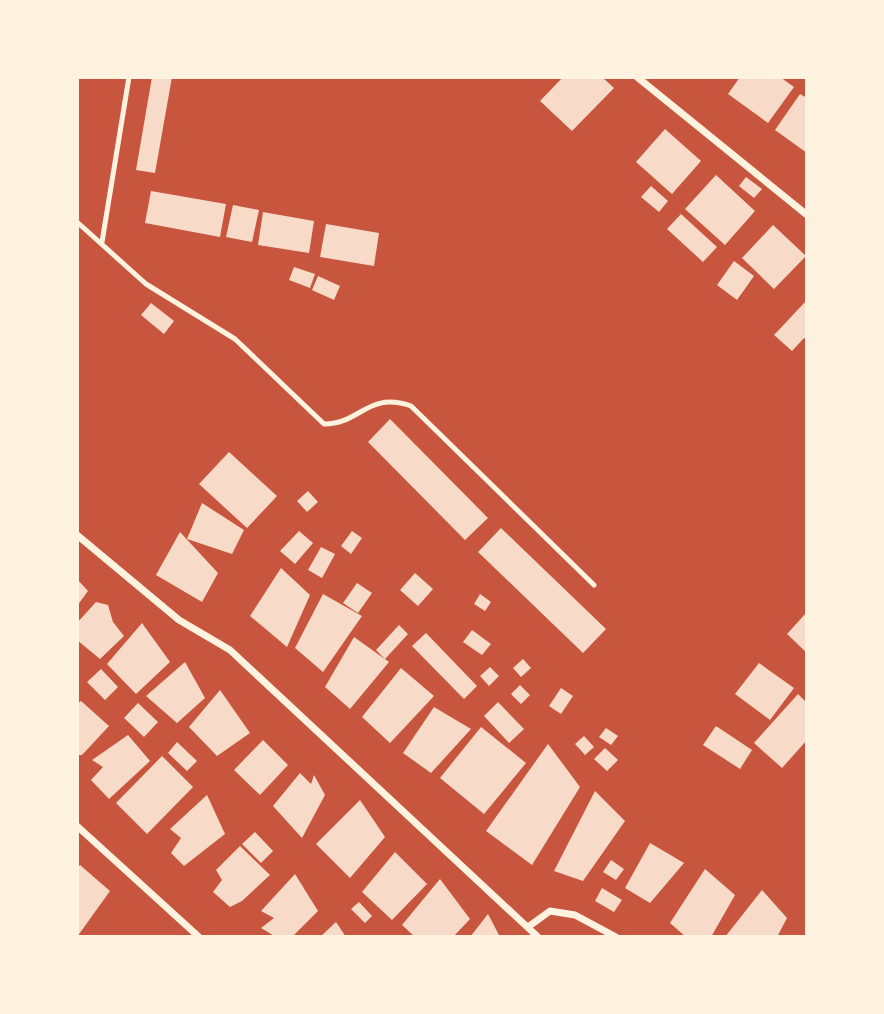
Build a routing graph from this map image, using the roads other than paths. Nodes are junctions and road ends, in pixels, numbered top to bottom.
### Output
1 (129, 77) edge
2 (637, 77) edge
3 (807, 215) edge
4 (77, 222) edge
5 (102, 242) junction
6 (77, 535) edge
7 (594, 585) dead end
8 (77, 826) edge
9 (528, 927) junction
10 (199, 937) edge
11 (538, 937) edge
12 (616, 937) edge

1 - 5 lane
2 - 3 street
4 - 5 lane
5 - 7 lane
6 - 9 street
8 - 10 street
9 - 11 street
9 - 12 street

